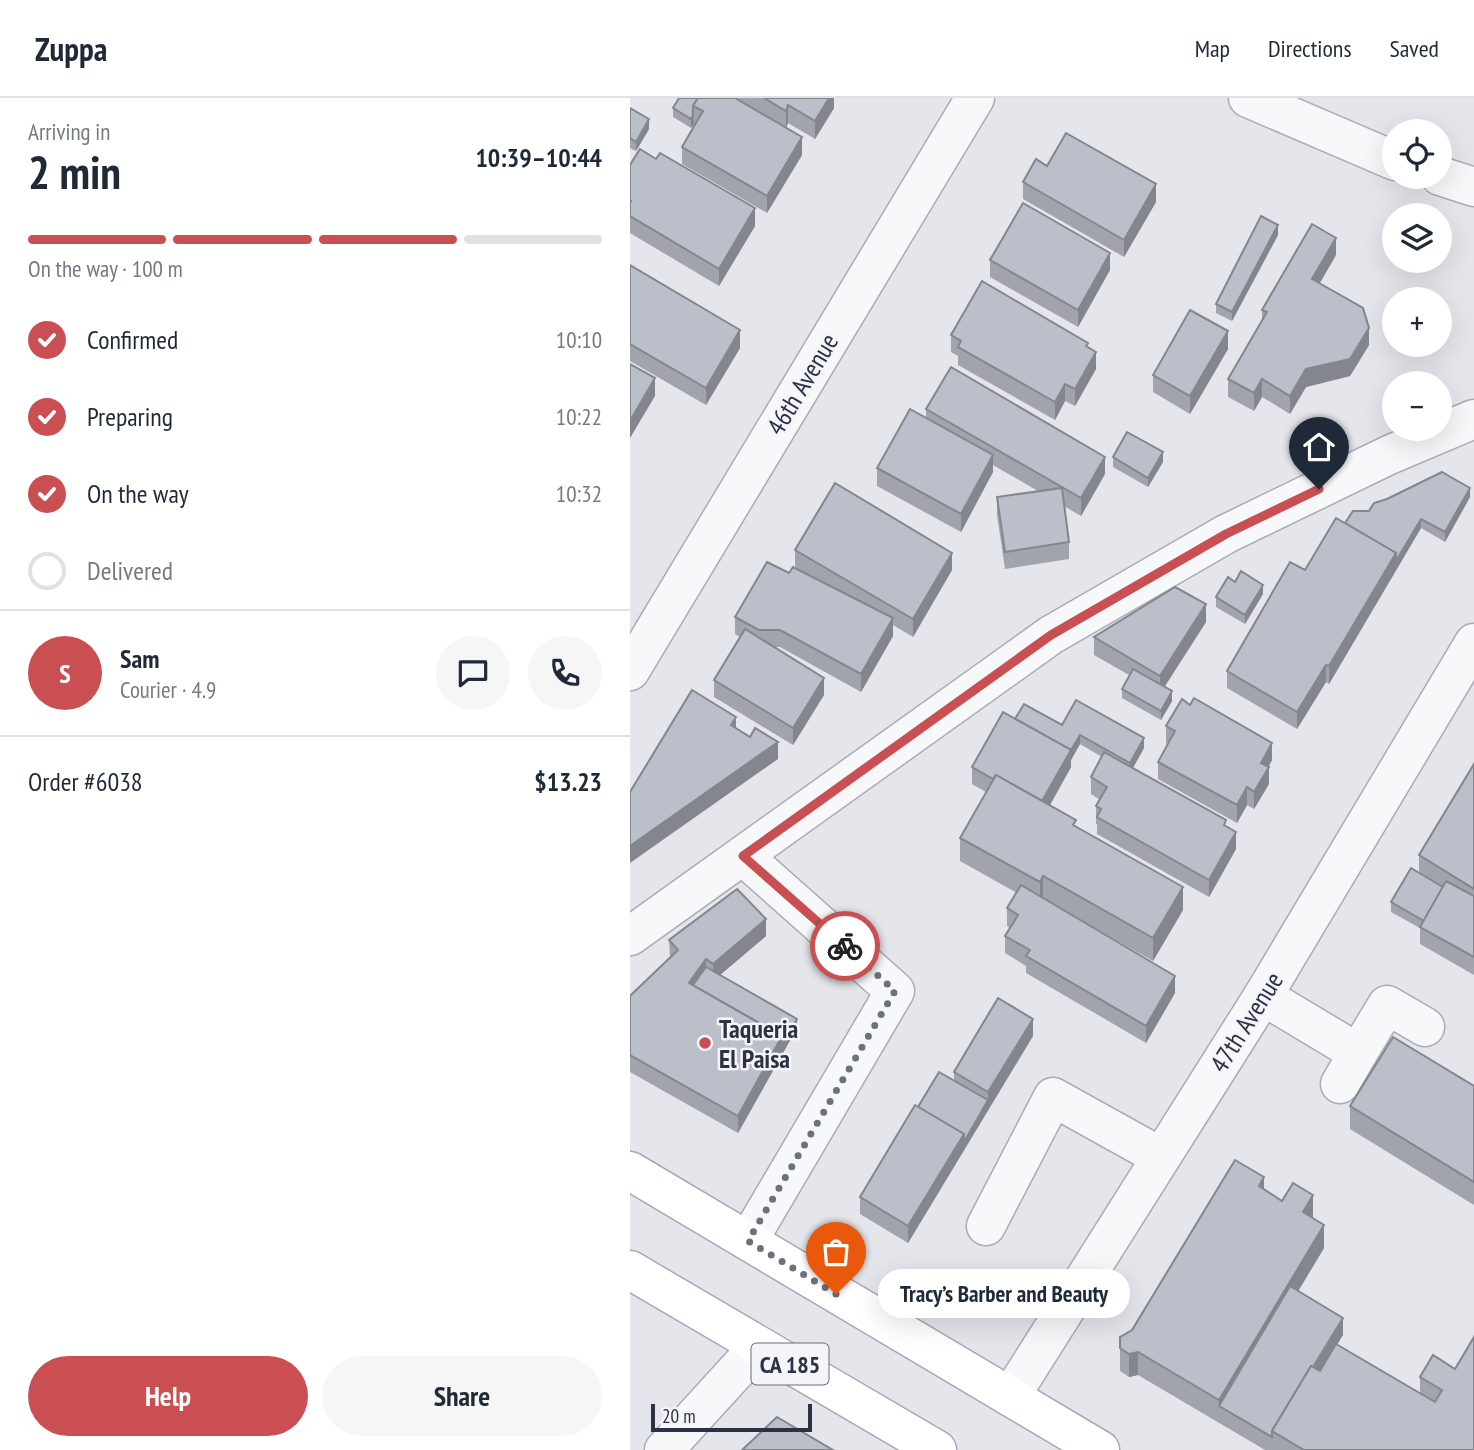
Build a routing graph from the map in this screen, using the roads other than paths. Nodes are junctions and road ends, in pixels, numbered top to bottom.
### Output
1 (975, 98) edge
2 (1248, 98) edge
3 (1382, 155) edge
4 (1452, 180) edge
5 (1474, 187) edge
6 (1474, 419) edge
7 (644, 618) edge
8 (1474, 643) edge
9 (630, 671) edge
10 (743, 856) junction
11 (630, 936) edge
12 (1263, 996) junction
13 (1425, 1027) dead end
14 (1161, 1157) junction
15 (630, 1171) edge
16 (986, 1226) dead end
17 (748, 1241) junction
18 (634, 1275) edge
19 (759, 1346) junction
20 (1010, 1397) junction
21 (664, 1450) edge
22 (937, 1450) edge
23 (1100, 1450) edge

1 - 7 street, 46th Avenue
2 - 3 street
4 - 5 street
6 - 10 street
7 - 9 street, 46th Avenue
8 - 12 street, 47th Avenue
10 - 11 street
10 - 17 street
12 - 13 street
12 - 14 street, 47th Avenue
14 - 16 street
14 - 20 street, 47th Avenue
15 - 17 main road
17 - 20 main road
18 - 19 main road, CA 185
19 - 21 street
19 - 22 main road, CA 185
20 - 23 main road

